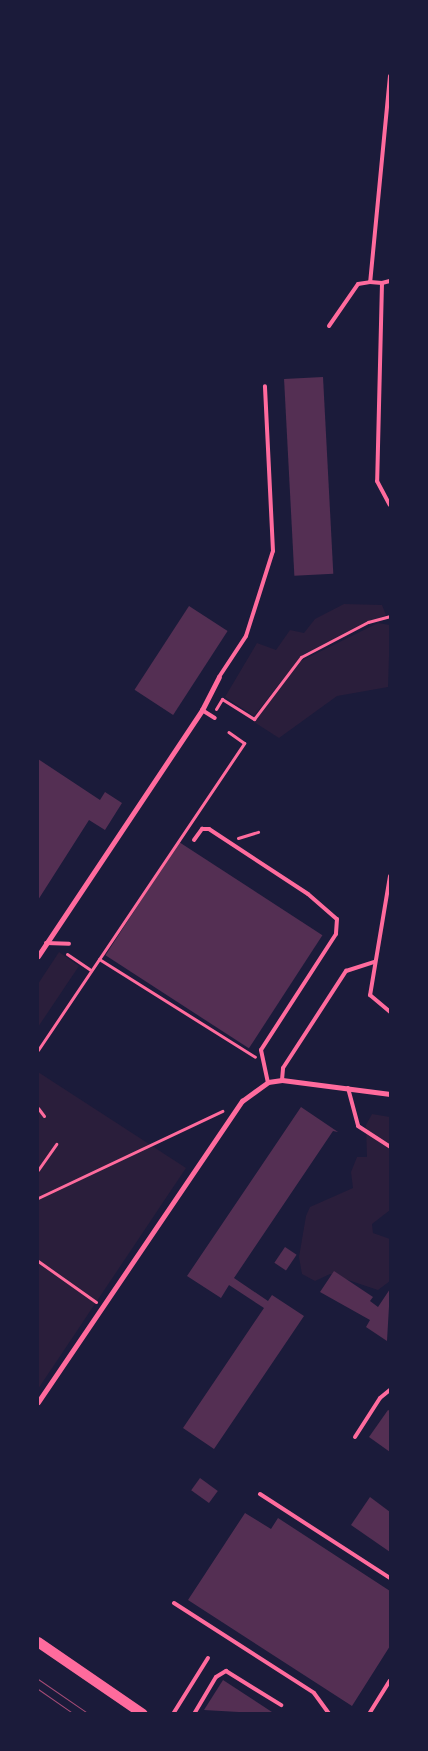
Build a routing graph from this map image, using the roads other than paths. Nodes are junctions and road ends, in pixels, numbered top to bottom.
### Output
1 (390, 76) edge
2 (390, 281) edge
3 (370, 282) junction
4 (382, 283) junction
5 (329, 326) dead end
6 (266, 386) dead end
7 (390, 505) edge
8 (219, 676) joint
9 (202, 710) junction
10 (213, 717) road end
11 (194, 840) dead end
12 (390, 876) edge
13 (46, 943) junction
14 (69, 944) dead end
15 (38, 956) edge
16 (374, 962) junction
17 (390, 1012) edge
18 (282, 1080) junction
19 (268, 1082) junction
20 (348, 1088) junction
21 (390, 1094) edge
22 (390, 1147) edge
23 (390, 1390) edge
24 (38, 1402) edge
25 (355, 1437) dead end
26 (260, 1494) dead end
27 (390, 1578) edge
28 (174, 1603) dead end
29 (38, 1642) edge
30 (208, 1658) dead end
31 (390, 1681) edge
32 (281, 1705) dead end
33 (143, 1714) edge
34 (172, 1714) edge
35 (194, 1714) edge
36 (329, 1714) edge
37 (369, 1714) edge

1 - 3 lane
2 - 4 lane
3 - 4 lane
3 - 5 lane
4 - 7 lane
6 - 8 lane
8 - 9 street
9 - 10 lane
9 - 13 street
11 - 19 lane
12 - 16 lane
13 - 14 lane
13 - 15 street
16 - 17 lane
16 - 18 lane
18 - 19 street
18 - 20 street
19 - 24 street
20 - 21 street
20 - 22 lane
23 - 25 lane
26 - 27 lane
28 - 36 lane
29 - 33 main road
30 - 34 lane
31 - 37 lane
32 - 35 lane

